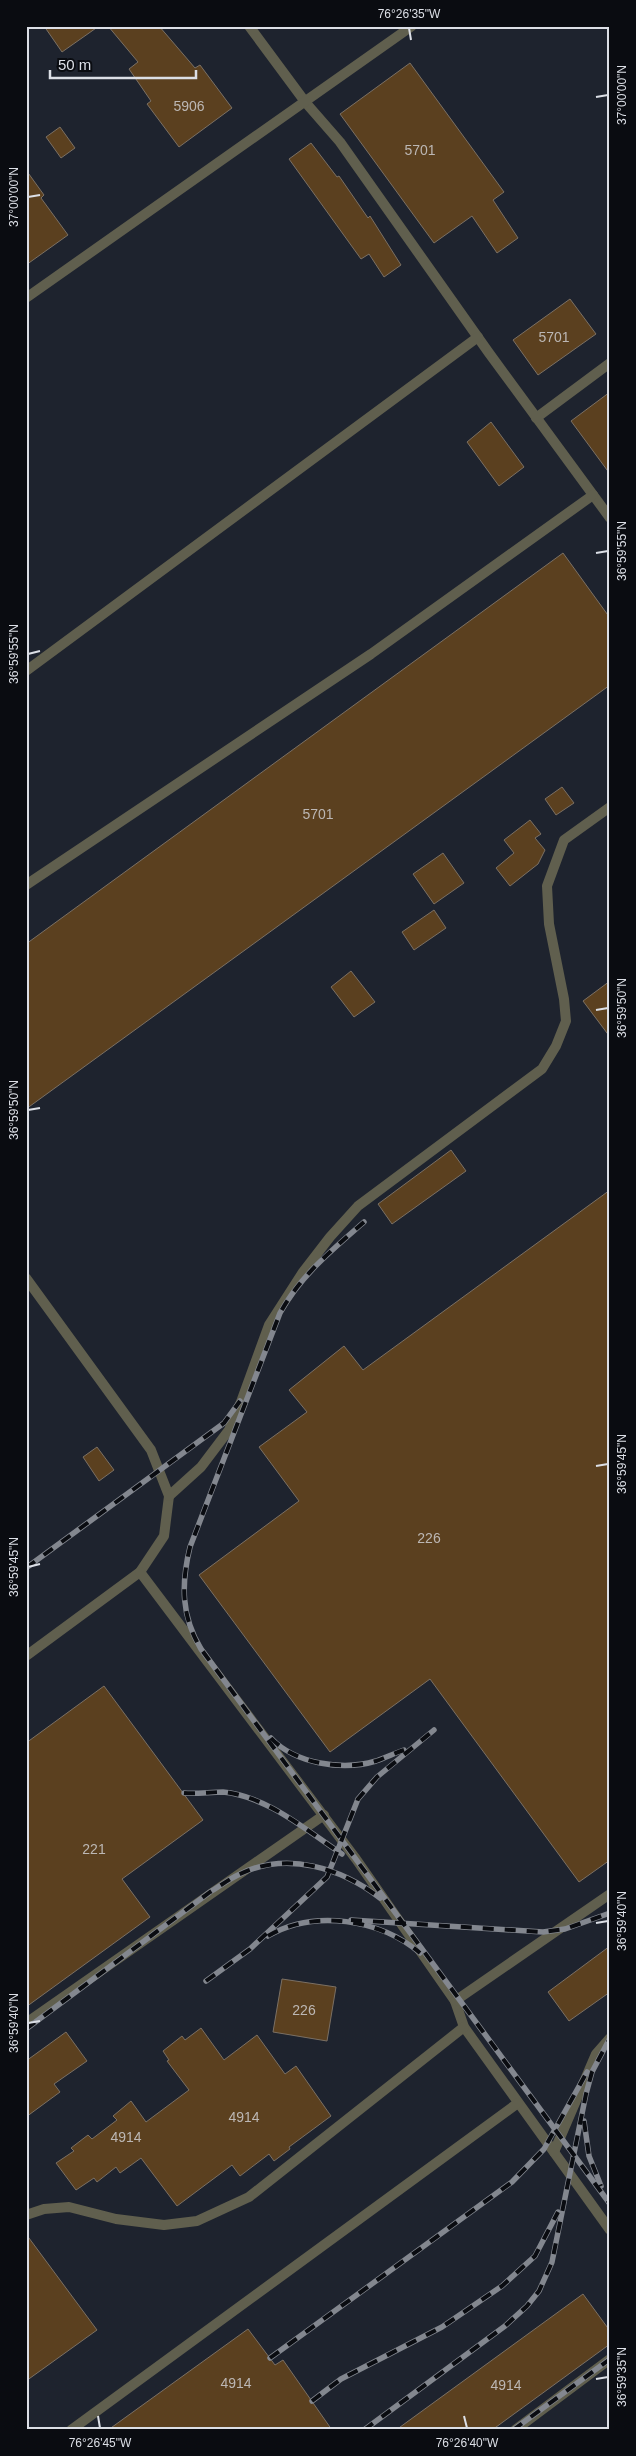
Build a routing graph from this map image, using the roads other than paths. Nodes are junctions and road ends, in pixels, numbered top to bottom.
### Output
1 (249, 26) edge
2 (412, 26) edge
3 (306, 103) junction
4 (26, 298) edge
5 (478, 337) junction
6 (610, 363) edge
7 (536, 418) junction
8 (593, 495) junction
9 (610, 518) edge
10 (26, 671) edge
11 (610, 807) edge
12 (26, 885) edge
13 (26, 1278) edge
14 (169, 1496) junction
15 (140, 1572) junction
16 (26, 1656) edge
17 (324, 1816) junction
18 (610, 1894) edge
19 (455, 2001) junction
20 (26, 2023) edge
21 (464, 2027) junction
22 (610, 2038) edge
23 (518, 2103) junction
24 (554, 2152) junction
25 (26, 2215) edge
26 (610, 2230) edge
27 (610, 2360) edge
28 (71, 2430) edge
29 (515, 2430) edge

1 - 3 lane
2 - 3 lane
3 - 4 lane
3 - 5 lane
5 - 7 lane
5 - 10 lane
6 - 7 lane
7 - 8 lane
8 - 9 lane
8 - 12 lane
11 - 14 lane
13 - 14 lane
14 - 15 lane
15 - 16 lane
15 - 17 lane
17 - 19 lane
17 - 20 lane
18 - 19 lane
19 - 21 lane
21 - 23 lane
21 - 25 lane
22 - 24 lane
23 - 24 lane
23 - 28 lane
24 - 26 lane
27 - 29 lane

